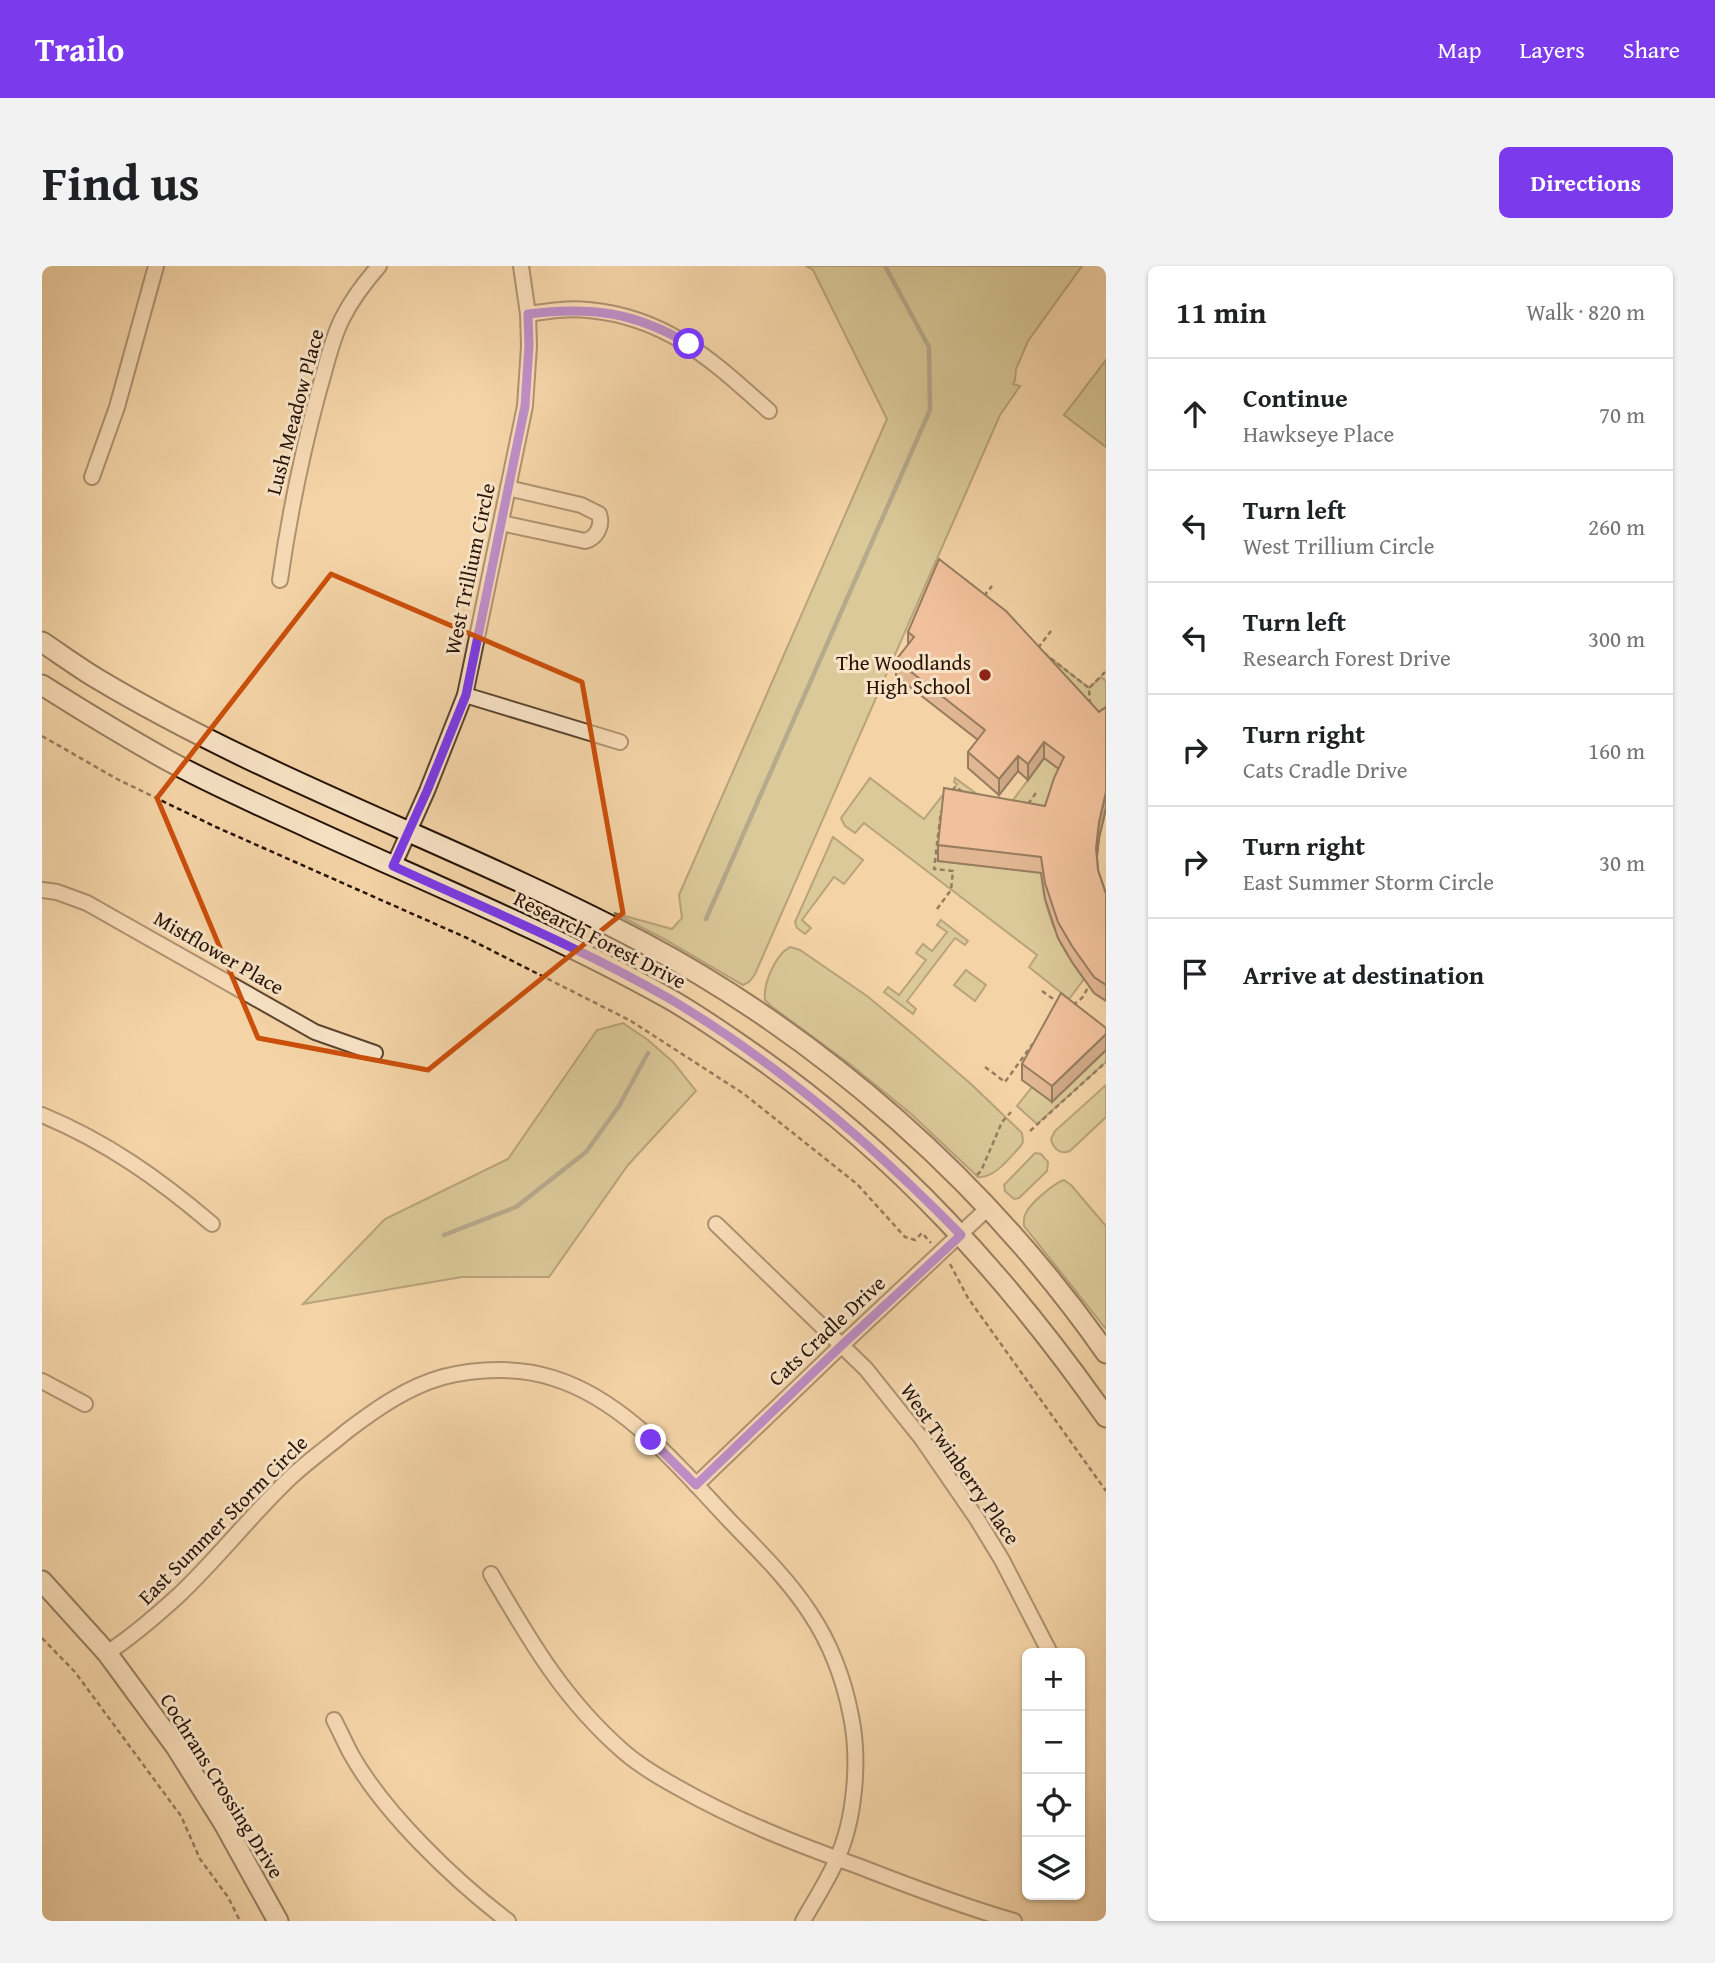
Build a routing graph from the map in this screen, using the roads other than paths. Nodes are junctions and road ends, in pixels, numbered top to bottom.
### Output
1 (156, 266) edge
2 (379, 266) edge
3 (521, 266) edge
4 (528, 314) junction
5 (769, 411) dead end
6 (92, 477) dead end
7 (508, 488) junction
8 (501, 523) junction
9 (280, 580) dead end
10 (42, 642) edge
11 (42, 685) edge
12 (466, 695) junction
13 (620, 742) dead end
14 (408, 832) junction
15 (393, 866) junction
16 (42, 890) edge
17 (375, 1054) dead end
18 (42, 1115) edge
19 (988, 1208) junction
20 (212, 1224) dead end
21 (716, 1224) dead end
22 (961, 1235) junction
23 (842, 1345) junction
24 (1106, 1353) edge
25 (42, 1381) edge
26 (85, 1404) dead end
27 (1106, 1417) edge
28 (696, 1485) junction
29 (491, 1574) dead end
30 (42, 1581) edge
31 (1048, 1648) edge
32 (107, 1653) junction
33 (334, 1720) dead end
34 (838, 1859) junction
35 (278, 1921) edge
36 (508, 1921) edge
37 (803, 1921) edge
38 (1014, 1921) edge

1 - 6 street
2 - 9 street, Lush Meadow Place
3 - 4 street, West Trillium Circle
4 - 5 street
4 - 7 street, West Trillium Circle
7 - 8 street, West Trillium Circle
7 - 8 street
8 - 12 street, West Trillium Circle
10 - 14 main road, Research Forest Drive
11 - 15 main road, Research Forest Drive
12 - 13 street
12 - 14 street, West Trillium Circle
14 - 15 street, West Trillium Circle
14 - 19 main road, Research Forest Drive
15 - 22 main road, Research Forest Drive
16 - 17 street, Mistflower Place
18 - 20 street
19 - 22 street, Cats Cradle Drive
19 - 24 main road, Research Forest Drive
21 - 23 street, West Twinberry Place
22 - 23 street, Cats Cradle Drive
22 - 27 main road, Research Forest Drive
23 - 28 street, Cats Cradle Drive
23 - 31 street, West Twinberry Place
25 - 26 street
28 - 32 street, East Summer Storm Circle
28 - 34 street, East Summer Storm Circle
29 - 34 street
30 - 32 main road, Cochrans Crossing Drive
32 - 35 main road, Cochrans Crossing Drive
33 - 36 street
34 - 37 street, East Summer Storm Circle
34 - 38 street

